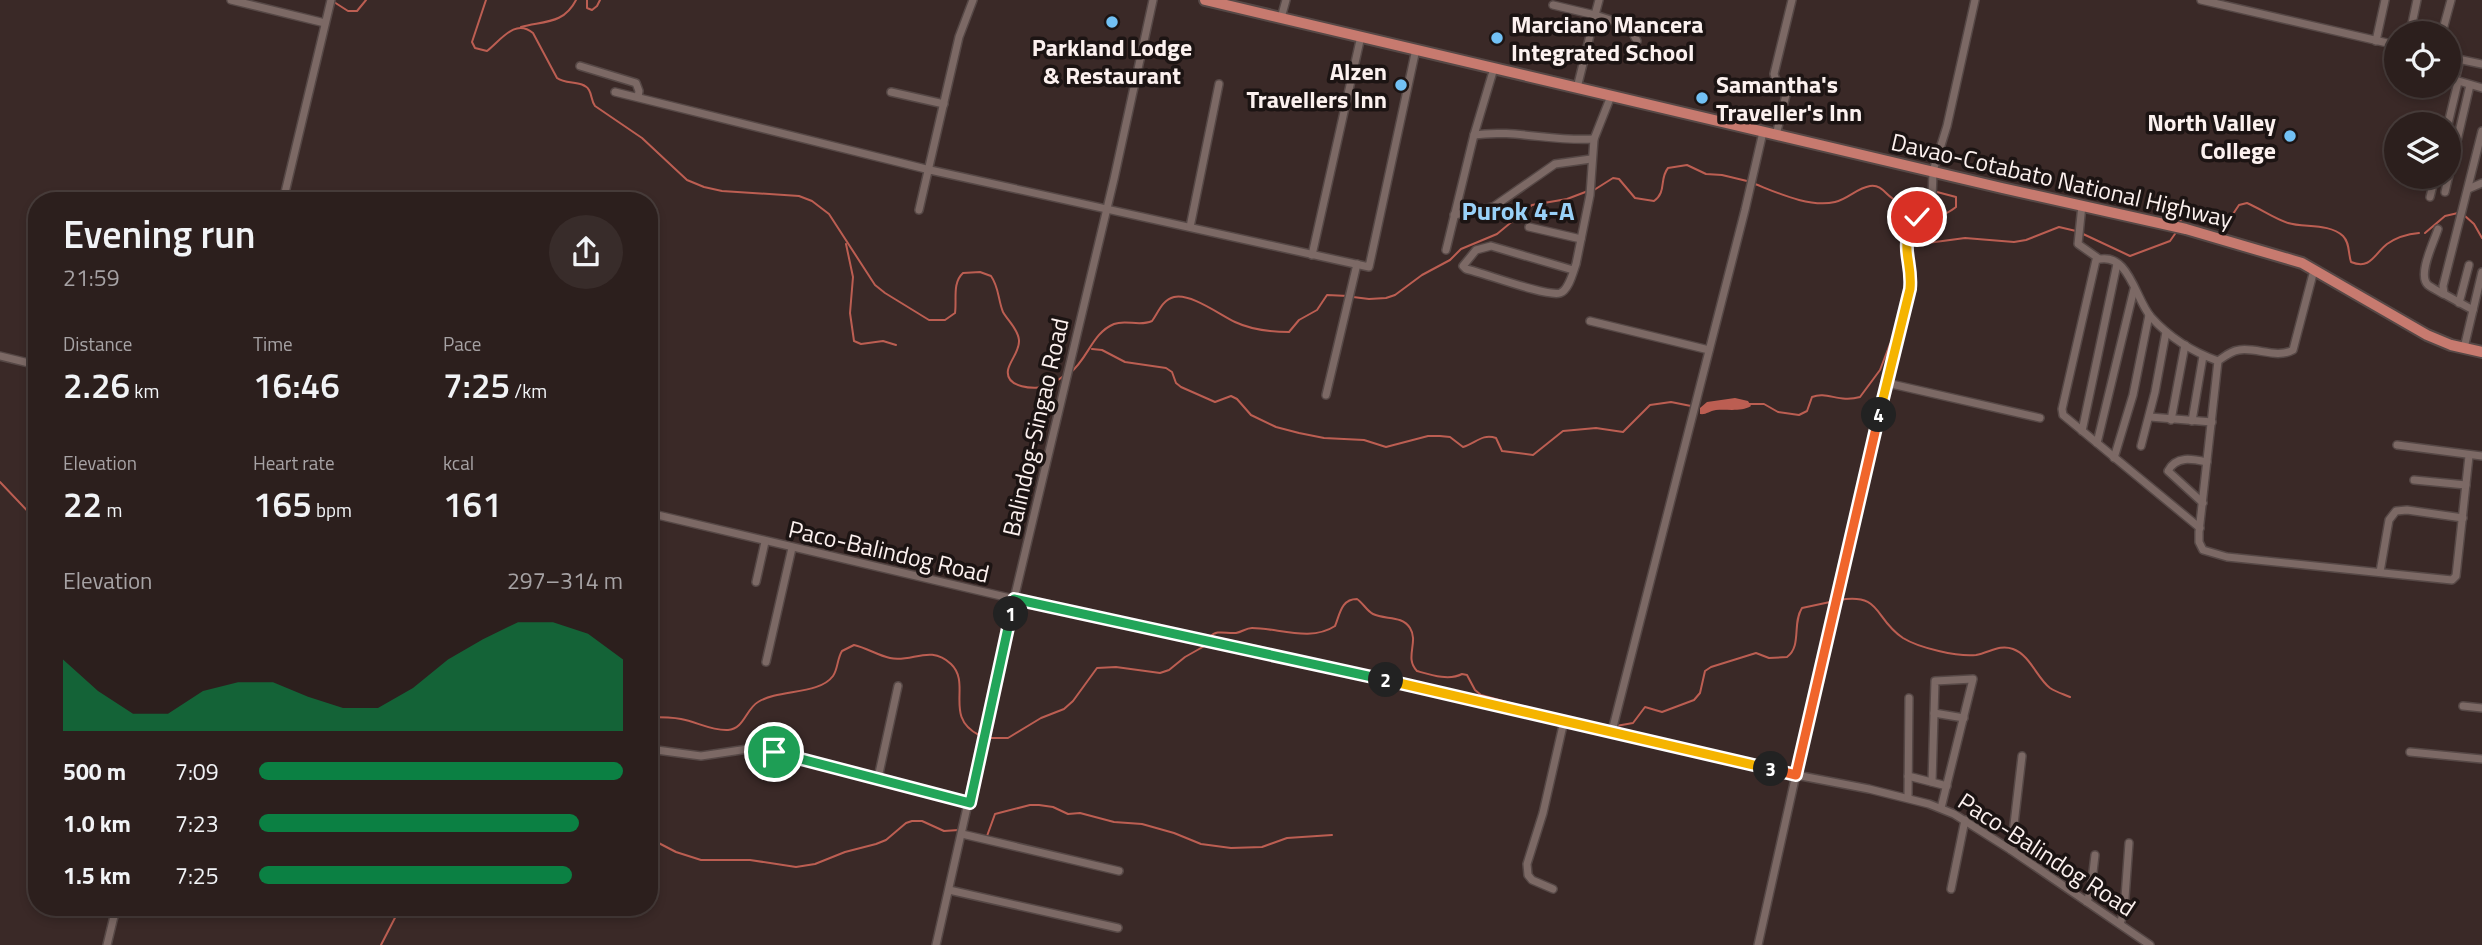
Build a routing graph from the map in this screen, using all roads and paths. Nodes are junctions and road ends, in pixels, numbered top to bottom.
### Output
1 (231, 0) edge
2 (331, 0) edge
3 (973, 0) edge
4 (1153, 0) edge
5 (1205, 0) edge
6 (1286, 0) edge
7 (1599, 0) edge
8 (1792, 0) edge
9 (1975, 0) edge
10 (2201, 0) edge
11 (2385, 0) edge
12 (2417, 0) edge
13 (2451, 0) edge
14 (1553, 5) dead end
15 (1595, 15) junction
16 (1281, 18) junction
17 (2413, 21) edge
18 (2445, 21) edge
19 (325, 23) junction
20 (1361, 36) junction
21 (1637, 41) dead end
22 (2376, 41) junction
23 (2384, 43) edge
24 (1416, 50) junction
25 (2461, 59) edge
26 (2482, 64) edge
27 (580, 66) dead end
28 (1494, 68) junction
29 (2461, 83) edge
30 (1219, 84) dead end
31 (2470, 85) junction
32 (1577, 88) junction
33 (2482, 88) edge
34 (615, 92) dead end
35 (891, 92) dead end
36 (1611, 96) junction
37 (638, 97) junction
38 (944, 104) junction
39 (2482, 131) edge
40 (1763, 132) junction
41 (1474, 135) junction
42 (1776, 135) junction
43 (1594, 139) junction
44 (1591, 159) junction
45 (930, 170) junction
46 (1933, 171) junction
47 (2482, 183) edge
48 (2432, 189) edge
49 (2468, 189) junction
50 (2445, 191) dead end
51 (285, 192) edge
52 (2430, 197) dead end
53 (2082, 205) junction
54 (1107, 209) junction
55 (919, 210) dead end
56 (1454, 215) junction
57 (1190, 227) junction
58 (1528, 227) dead end
59 (2438, 229) dead end
60 (1581, 239) junction
61 (1446, 250) dead end
62 (1312, 255) junction
63 (2098, 258) junction
64 (1357, 264) junction
65 (2117, 264) junction
66 (2469, 265) dead end
67 (1573, 270) junction
68 (2314, 270) junction
69 (2482, 272) edge
70 (2134, 289) junction
71 (2444, 294) junction
72 (2459, 303) junction
73 (2473, 310) junction
74 (2149, 315) junction
75 (1590, 321) dead end
76 (2166, 332) junction
77 (2185, 345) junction
78 (2464, 348) junction
79 (1709, 350) junction
80 (2482, 352) edge
81 (0, 356) edge
82 (2203, 356) junction
83 (2218, 360) junction
84 (28, 363) edge
85 (1887, 383) junction
86 (1326, 395) dead end
87 (2150, 417) junction
88 (2040, 418) dead end
89 (2171, 420) junction
90 (2192, 421) junction
91 (2212, 422) junction
92 (2082, 431) junction
93 (2097, 443) junction
94 (2397, 444) dead end
95 (2141, 446) dead end
96 (2469, 456) junction
97 (2482, 456) edge
98 (2114, 458) junction
99 (2207, 462) junction
100 (2414, 480) dead end
101 (2466, 485) junction
102 (2203, 503) junction
103 (658, 515) edge
104 (2463, 518) junction
105 (2200, 528) junction
106 (765, 542) junction
107 (792, 548) junction
108 (2380, 572) junction
109 (756, 582) dead end
110 (1014, 599) junction
111 (766, 662) dead end
112 (898, 686) dead end
113 (1909, 698) dead end
114 (2463, 706) dead end
115 (2482, 708) edge
116 (1934, 713) junction
117 (1964, 718) junction
118 (1564, 721) junction
119 (1612, 731) junction
120 (658, 750) edge
121 (2410, 752) dead end
122 (2022, 756) dead end
123 (2482, 759) edge
124 (1796, 775) junction
125 (1908, 776) junction
126 (878, 778) junction
127 (1932, 782) junction
128 (1947, 786) junction
129 (1908, 798) junction
130 (970, 803) junction
131 (1941, 808) junction
132 (1965, 820) junction
133 (962, 834) junction
134 (2129, 843) dead end
135 (2011, 850) junction
136 (2095, 855) dead end
137 (1119, 871) dead end
138 (1553, 889) dead end
139 (1951, 889) dead end
140 (949, 890) junction
141 (2087, 902) junction
142 (114, 916) edge
143 (2120, 924) junction
144 (1118, 929) dead end
145 (107, 945) edge
146 (936, 945) edge
147 (1758, 945) edge
148 (2150, 945) edge

1 - 19 street
2 - 19 street
3 - 38 street
4 - 54 street, Balindog-Singao Road
5 - 16 highway, Davao-Cotabato National Highway
6 - 16 street
7 - 15 street
8 - 42 street
9 - 46 street
10 - 22 street
11 - 22 street
12 - 17 street
13 - 18 street
14 - 15 street
15 - 21 street
15 - 32 street
16 - 20 highway, Davao-Cotabato National Highway
19 - 51 street
20 - 24 highway, Davao-Cotabato National Highway
20 - 62 street
22 - 23 street
24 - 28 highway, Davao-Cotabato National Highway
24 - 64 street
25 - 26 street
27 - 37 street
28 - 32 highway, Davao-Cotabato National Highway
28 - 41 street
29 - 31 street
30 - 57 street
31 - 33 street
31 - 50 street
32 - 36 highway, Davao-Cotabato National Highway
34 - 37 street
35 - 38 street
36 - 40 highway, Davao-Cotabato National Highway
36 - 43 street
37 - 45 street
38 - 45 street
39 - 49 street
40 - 42 highway, Davao-Cotabato National Highway
40 - 79 street
41 - 43 street
41 - 56 street
42 - 46 highway, Davao-Cotabato National Highway
43 - 44 street
44 - 56 street
44 - 60 street
45 - 54 street
45 - 55 street
46 - 53 highway, Davao-Cotabato National Highway
46 - 85 street
47 - 49 street
48 - 52 street
49 - 71 street
53 - 63 street
53 - 68 highway, Davao-Cotabato National Highway
54 - 57 street
54 - 110 street, Balindog-Singao Road
56 - 61 street
57 - 62 street
58 - 60 street
59 - 71 street
60 - 67 street
62 - 64 street
63 - 65 street
63 - 92 street
64 - 86 street
65 - 70 street
65 - 92 street
66 - 72 street
67 - 67 street
68 - 78 highway, Davao-Cotabato National Highway
68 - 83 street
69 - 73 street
70 - 74 street
70 - 93 street
71 - 72 street
72 - 73 street
73 - 78 street
74 - 76 street
74 - 98 street
75 - 79 street
76 - 77 street
76 - 87 street
77 - 82 street
77 - 89 street
78 - 80 highway, Davao-Cotabato National Highway
79 - 119 street
81 - 84 street
82 - 83 street
82 - 90 street
83 - 91 street
85 - 88 street
85 - 124 street
87 - 89 street
87 - 95 street
89 - 90 street
90 - 91 street
91 - 99 street
92 - 93 street
93 - 98 street
94 - 96 street
96 - 97 street
96 - 101 street
98 - 105 street
99 - 102 street
99 - 102 street
100 - 101 street
101 - 104 street
102 - 105 street
103 - 106 street, Paco-Balindog Road
104 - 108 street
104 - 108 street
105 - 108 street
106 - 107 street, Paco-Balindog Road
106 - 109 street
107 - 110 street, Paco-Balindog Road
107 - 111 street
110 - 118 street, Paco-Balindog Road
110 - 130 street, Balindog-Singao Road
112 - 126 street
113 - 125 street
114 - 115 street
116 - 117 street
116 - 117 street
116 - 127 street
117 - 128 street
118 - 119 street, Paco-Balindog Road
118 - 138 street
119 - 124 street, Paco-Balindog Road
120 - 126 street
121 - 123 street
122 - 135 street
124 - 129 street, Paco-Balindog Road
124 - 147 street
125 - 127 street
125 - 129 street
126 - 130 street
127 - 128 street
128 - 131 street
129 - 131 street, Paco-Balindog Road
130 - 133 street, Balindog-Singao Road
131 - 132 street, Paco-Balindog Road
132 - 135 street, Paco-Balindog Road
132 - 139 street
133 - 137 street
133 - 140 street, Balindog-Singao Road
134 - 143 street
135 - 141 street, Paco-Balindog Road
136 - 141 street
140 - 144 street
140 - 146 street, Balindog-Singao Road
141 - 143 street, Paco-Balindog Road
142 - 145 street
143 - 148 street, Paco-Balindog Road

